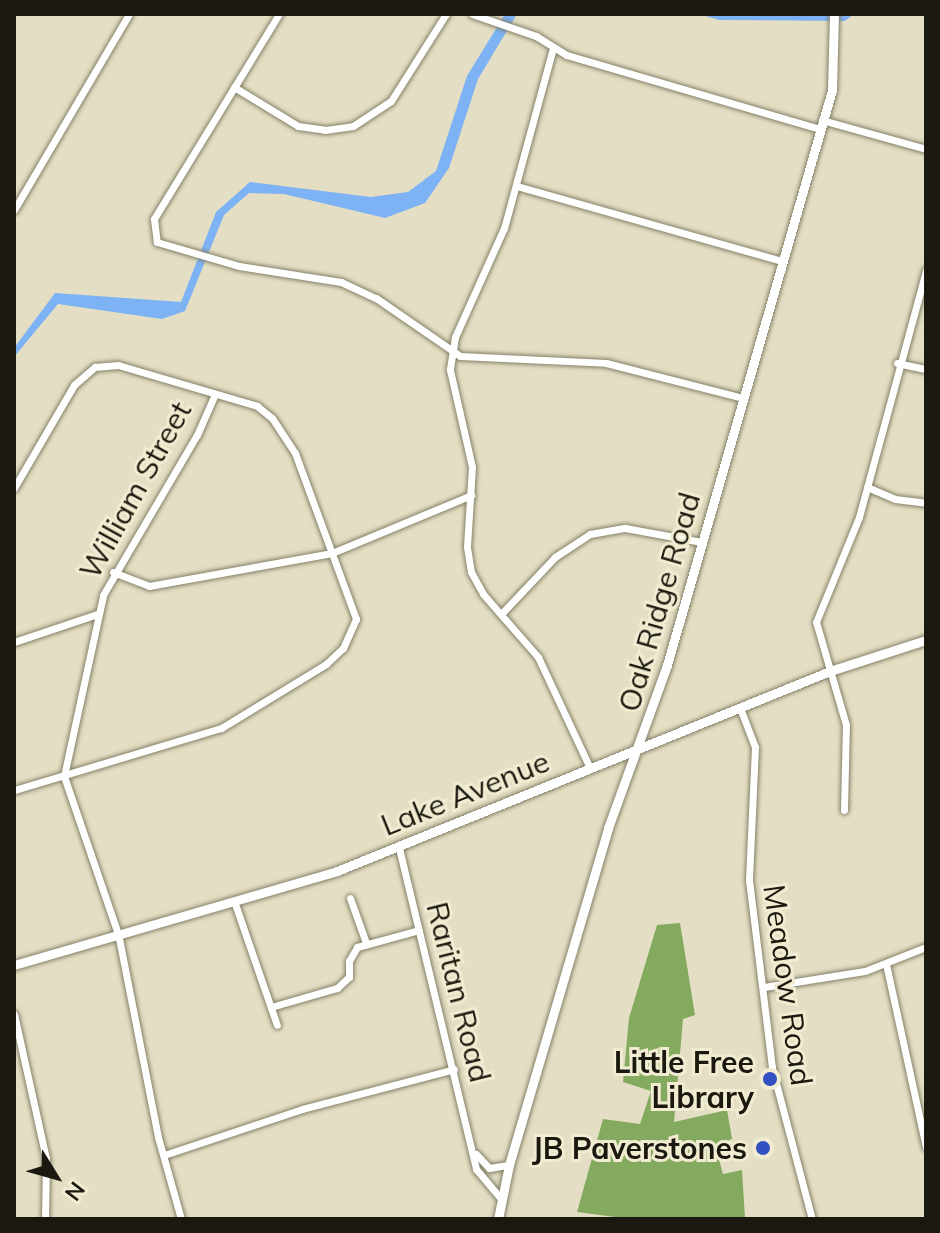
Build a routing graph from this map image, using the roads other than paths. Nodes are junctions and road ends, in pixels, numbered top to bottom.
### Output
1 (129, 14) edge
2 (279, 14) edge
3 (446, 14) edge
4 (472, 14) edge
5 (834, 18) edge
6 (553, 48) junction
7 (234, 87) junction
8 (821, 125) junction
9 (926, 149) edge
10 (517, 186) junction
11 (14, 210) edge
12 (782, 261) junction
13 (926, 270) edge
14 (451, 353) junction
15 (897, 363) junction
16 (926, 369) edge
17 (215, 394) junction
18 (743, 398) junction
19 (867, 487) junction
20 (14, 488) edge
21 (471, 495) junction
22 (926, 503) edge
23 (702, 542) junction
24 (335, 552) junction
25 (113, 572) junction
26 (503, 612) junction
27 (97, 614) junction
28 (926, 640) edge
29 (14, 642) edge
30 (830, 671) junction
31 (740, 708) junction
32 (640, 748) junction
33 (590, 768) junction
34 (64, 776) junction
35 (14, 790) edge
36 (844, 810) dead end
37 (399, 848) junction
38 (350, 898) dead end
39 (234, 901) junction
40 (419, 930) junction
41 (118, 934) junction
42 (366, 943) junction
43 (926, 947) edge
44 (886, 964) junction
45 (14, 965) edge
46 (764, 987) junction
47 (271, 1007) junction
48 (14, 1014) edge
49 (277, 1025) dead end
50 (454, 1069) junction
51 (926, 1147) edge
52 (473, 1149) junction
53 (164, 1155) junction
54 (509, 1165) junction
55 (500, 1198) junction
56 (45, 1219) edge
57 (181, 1219) edge
58 (498, 1219) edge
59 (812, 1219) edge

1 - 11 street
2 - 7 street
3 - 7 street
4 - 6 street
5 - 8 street, Oak Ridge Road
6 - 8 street
6 - 10 street
7 - 14 street
8 - 9 street
8 - 12 street, Oak Ridge Road
10 - 12 street
10 - 14 street
12 - 18 street, Oak Ridge Road
13 - 15 street
14 - 18 street
14 - 21 street
15 - 16 street
15 - 19 street
17 - 20 street
17 - 24 street
17 - 25 street, William Street
18 - 23 street, Oak Ridge Road
19 - 22 street
19 - 30 street
21 - 24 street
21 - 26 street
23 - 26 street
23 - 32 street, Oak Ridge Road
24 - 25 street
24 - 34 street
25 - 27 street, William Street
26 - 33 street
27 - 29 street
27 - 34 street, William Street
28 - 30 street, Lake Avenue
30 - 31 street, Lake Avenue
30 - 36 street
31 - 32 street, Lake Avenue
31 - 46 street, Meadow Road
32 - 33 street, Lake Avenue
32 - 54 street, Oak Ridge Road
33 - 37 street, Lake Avenue
34 - 35 street
34 - 41 street
37 - 39 street, Lake Avenue
37 - 40 street, Raritan Road
38 - 42 street
39 - 41 street, Lake Avenue
39 - 47 street
40 - 42 street
40 - 50 street, Raritan Road
41 - 45 street, Lake Avenue
41 - 53 street
42 - 47 street
43 - 44 street
44 - 46 street
44 - 51 street
46 - 59 street, Meadow Road
47 - 49 street
48 - 56 street
50 - 52 street, Raritan Road
50 - 53 street
52 - 54 street
52 - 55 street, Raritan Road
53 - 57 street
54 - 55 street, Oak Ridge Road
55 - 58 street

